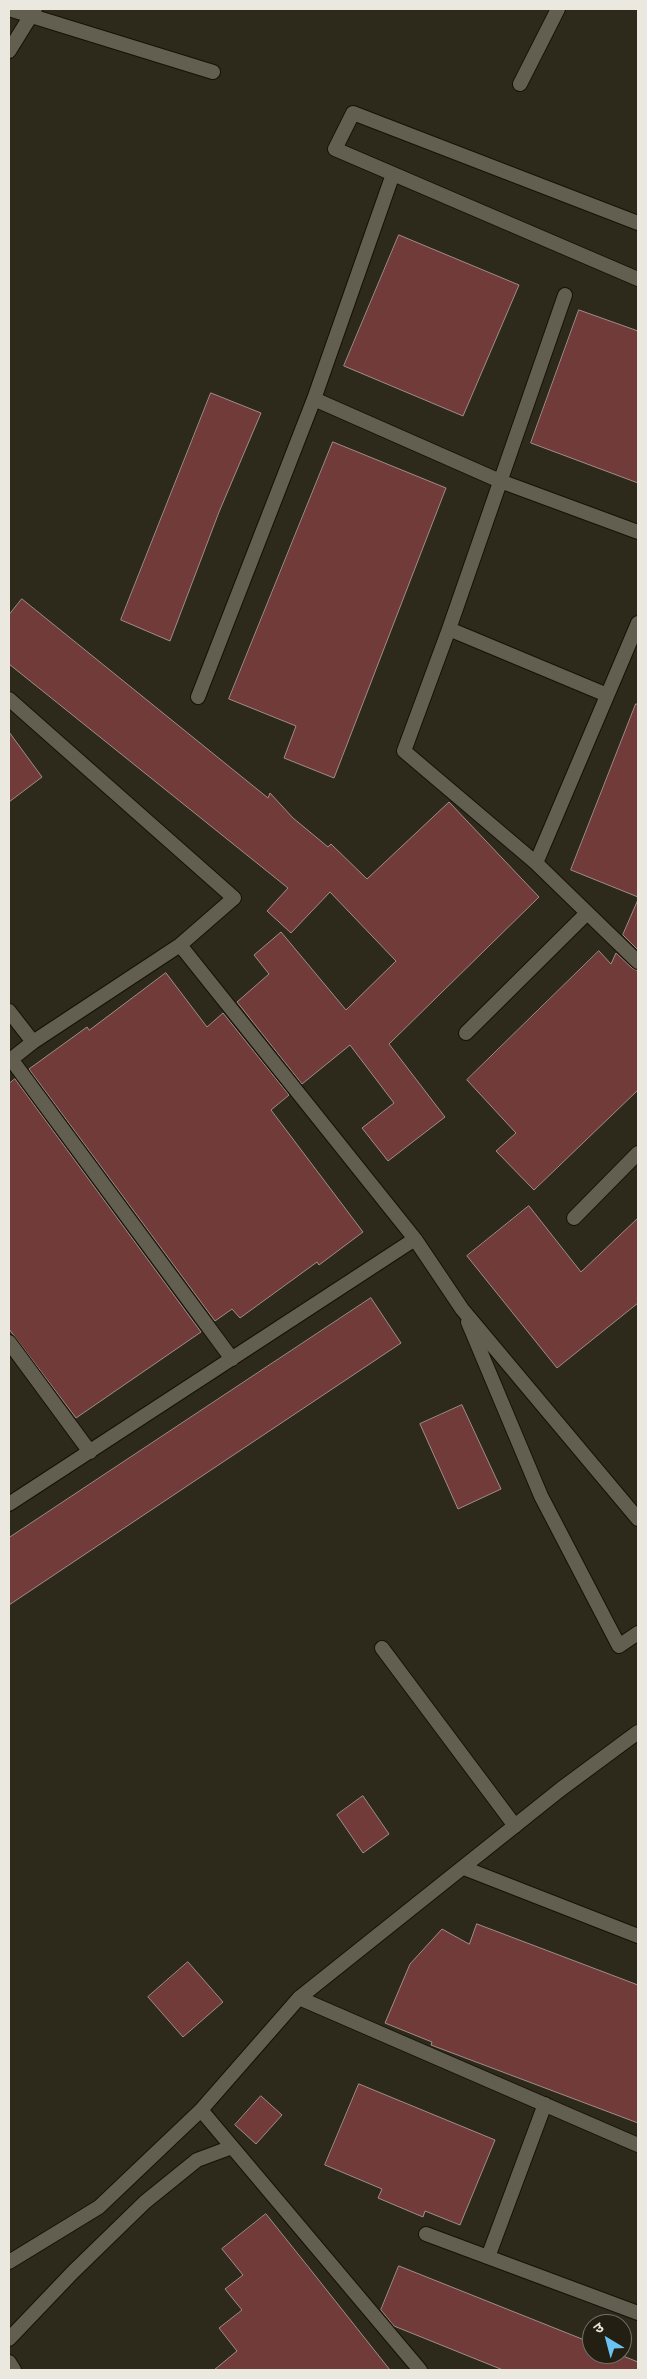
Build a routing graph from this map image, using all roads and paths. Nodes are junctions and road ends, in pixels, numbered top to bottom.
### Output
1 (9, 9) edge
2 (558, 9) edge
3 (33, 13) edge
4 (9, 51) edge
5 (213, 72) dead end
6 (520, 84) dead end
7 (393, 174) junction
8 (638, 223) edge
9 (638, 279) edge
10 (565, 295) dead end
11 (314, 399) junction
12 (500, 481) junction
13 (638, 532) edge
14 (638, 623) edge
15 (450, 628) junction
16 (607, 695) junction
17 (198, 697) dead end
18 (9, 699) edge
19 (536, 862) junction
20 (587, 913) junction
21 (180, 945) junction
22 (638, 962) edge
23 (9, 1011) edge
24 (466, 1034) dead end
25 (33, 1042) junction
26 (10, 1060) edge
27 (638, 1153) edge
28 (574, 1218) dead end
29 (415, 1239) junction
30 (462, 1309) junction
31 (9, 1342) edge
32 (232, 1359) junction
33 (90, 1452) junction
34 (9, 1504) edge
35 (638, 1519) edge
36 (638, 1633) edge
37 (382, 1648) dead end
38 (638, 1732) edge
39 (515, 1826) junction
40 (464, 1868) junction
41 (638, 1936) edge
42 (299, 1998) junction
43 (545, 2104) junction
44 (201, 2110) junction
45 (638, 2144) edge
46 (232, 2147) junction
47 (426, 2234) dead end
48 (488, 2257) junction
49 (9, 2262) edge
50 (638, 2313) edge
51 (9, 2339) edge
52 (9, 2362) edge
53 (14, 2370) edge
54 (420, 2370) edge

1 - 3 street
2 - 6 street
3 - 4 street
3 - 5 street
7 - 8 street
7 - 9 street
7 - 11 street
10 - 12 street
11 - 12 street
11 - 17 street
12 - 13 street
12 - 15 street
14 - 16 street
15 - 16 street
15 - 19 street
16 - 19 street
18 - 21 street
19 - 20 street
20 - 22 street
20 - 24 street
21 - 25 street
21 - 29 street
23 - 25 street
25 - 26 street
26 - 32 street
27 - 28 street
29 - 30 street
29 - 32 street
30 - 35 street
30 - 36 street
31 - 33 street
32 - 33 street
33 - 34 street
37 - 39 street
38 - 39 street
39 - 40 street
40 - 41 street
40 - 42 street
42 - 43 street
42 - 44 street
43 - 45 street
43 - 48 street
44 - 46 street
44 - 49 street
46 - 51 street
46 - 54 street
47 - 48 street
48 - 50 street
52 - 53 street

